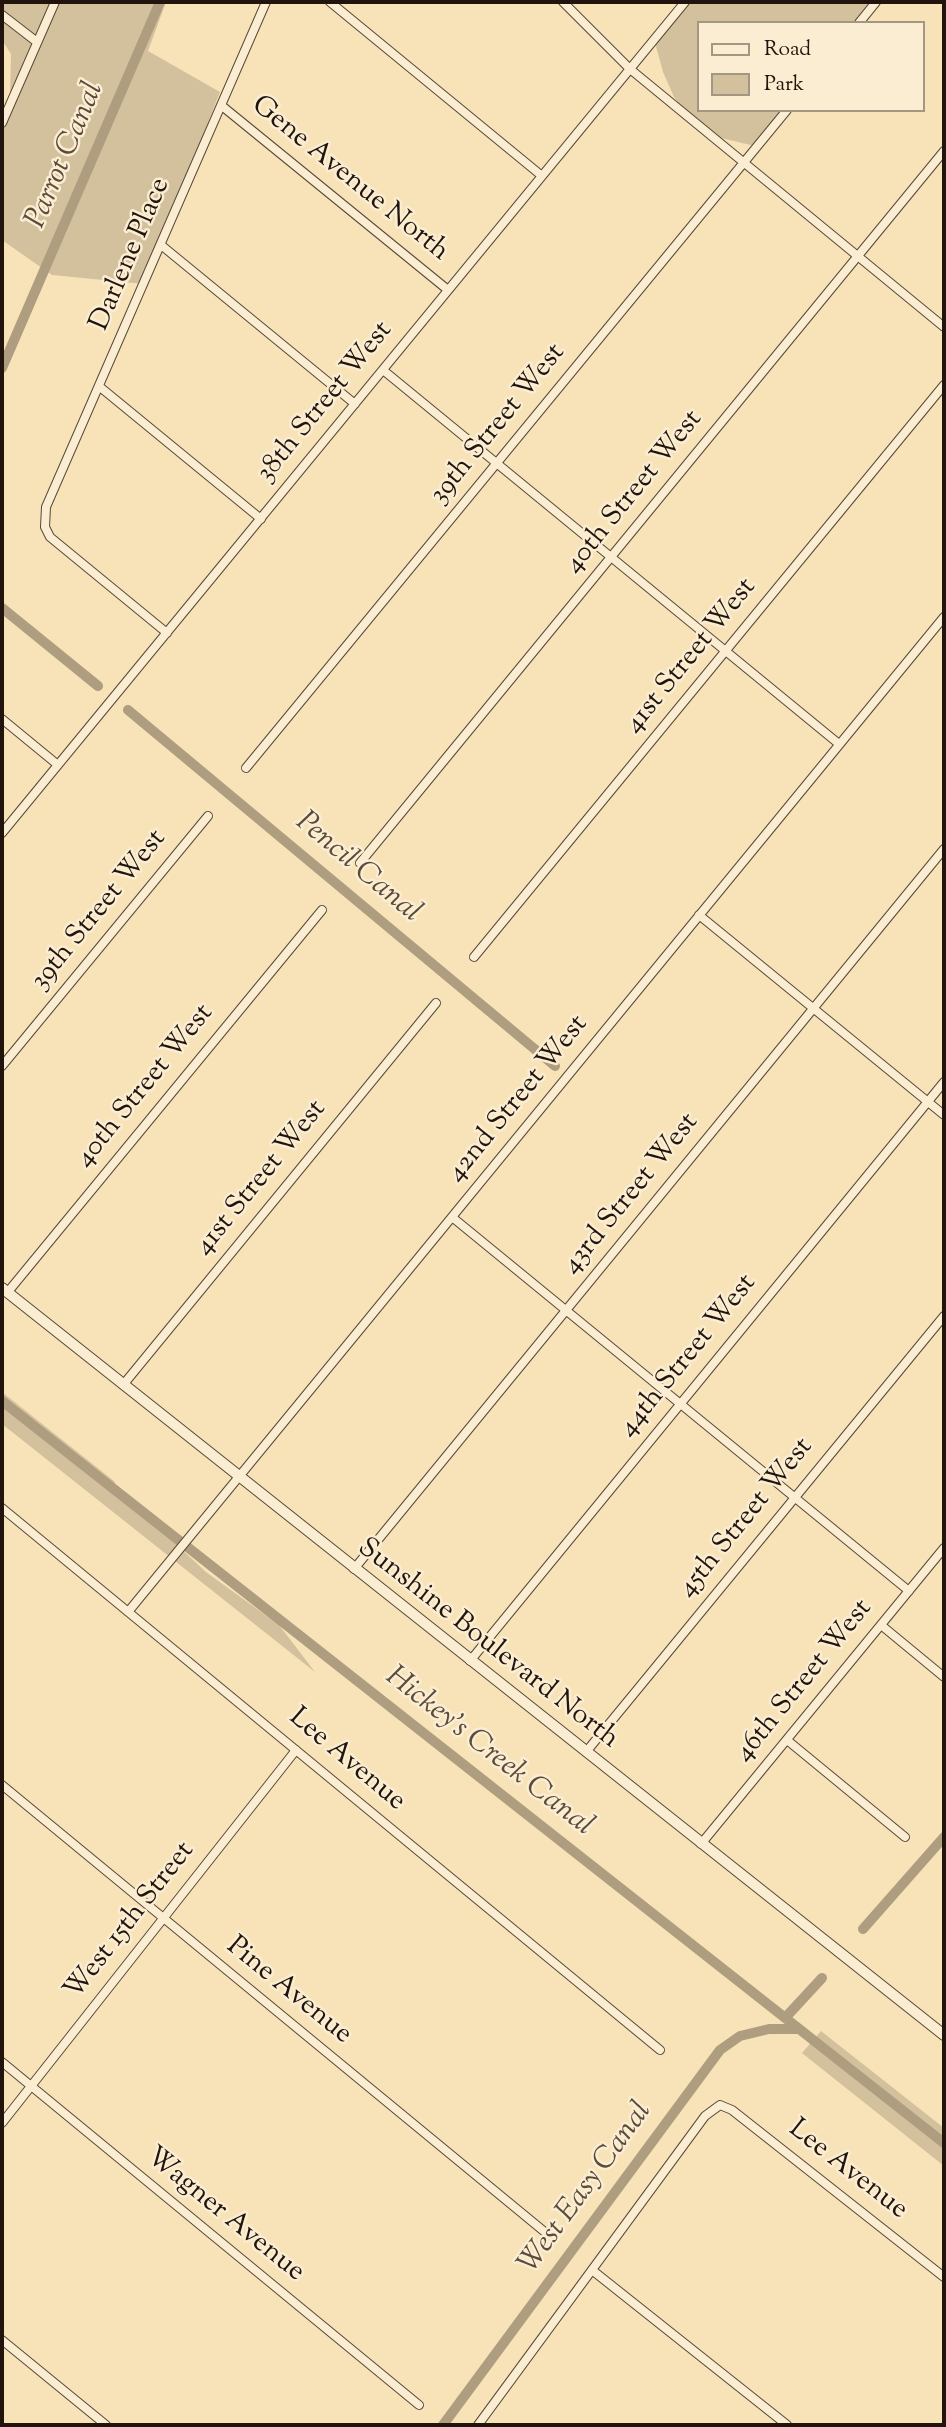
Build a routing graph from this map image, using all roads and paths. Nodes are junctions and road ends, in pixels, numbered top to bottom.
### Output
1 (55, 2) edge
2 (266, 2) edge
3 (330, 2) edge
4 (563, 2) edge
5 (685, 2) edge
6 (876, 2) edge
7 (2, 15) edge
8 (861, 21) edge
9 (37, 42) junction
10 (630, 69) junction
11 (222, 106) junction
12 (785, 112) edge
13 (2, 123) edge
14 (944, 151) edge
15 (744, 162) junction
16 (542, 176) junction
17 (161, 245) junction
18 (858, 256) junction
19 (448, 290) junction
20 (944, 327) edge
21 (383, 370) junction
22 (944, 384) edge
23 (100, 387) junction
24 (355, 404) junction
25 (497, 464) junction
26 (261, 519) junction
27 (611, 557) junction
28 (944, 617) edge
29 (167, 633) junction
30 (726, 651) junction
31 (2, 719) edge
32 (839, 744) junction
33 (58, 765) junction
34 (246, 768) dead end
35 (208, 816) dead end
36 (2, 833) edge
37 (944, 849) edge
38 (360, 863) dead end
39 (322, 910) dead end
40 (699, 915) junction
41 (474, 957) dead end
42 (436, 1003) dead end
43 (814, 1008) junction
44 (2, 1066) edge
45 (944, 1082) edge
46 (928, 1102) junction
47 (944, 1115) edge
48 (452, 1217) junction
49 (4, 1291) edge
50 (566, 1310) junction
51 (944, 1316) edge
52 (123, 1385) junction
53 (681, 1403) junction
54 (238, 1476) junction
55 (795, 1497) junction
56 (2, 1508) edge
57 (944, 1548) edge
58 (354, 1569) junction
59 (909, 1591) junction
60 (128, 1612) junction
61 (881, 1625) junction
62 (470, 1661) junction
63 (944, 1677) edge
64 (787, 1740) junction
65 (296, 1750) junction
66 (586, 1752) junction
67 (2, 1786) edge
68 (905, 1837) dead end
69 (701, 1844) junction
70 (163, 1919) junction
71 (944, 2035) edge
72 (660, 2050) dead end
73 (2, 2063) edge
74 (31, 2086) junction
75 (2, 2123) edge
76 (546, 2233) dead end
77 (592, 2270) junction
78 (944, 2277) edge
79 (2, 2340) edge
80 (419, 2405) dead end
81 (106, 2425) edge
82 (478, 2425) edge
83 (787, 2425) edge

1 - 9 street
2 - 11 street, Darlene Place
3 - 16 street
4 - 10 street
5 - 10 street, 38th Street West
6 - 8 street
7 - 9 street
9 - 13 street
10 - 15 street
10 - 16 street, 38th Street West
11 - 17 street, Darlene Place
11 - 19 street, Gene Avenue North
12 - 15 street, 39th Street West
14 - 18 street, 40th Street West
15 - 18 street
15 - 25 street, 39th Street West
16 - 19 street, 38th Street West
17 - 23 street, Darlene Place
17 - 24 street
18 - 20 street
18 - 27 street, 40th Street West
19 - 21 street, 38th Street West
21 - 24 street, 38th Street West
21 - 25 street
22 - 30 street, 41st Street West
23 - 26 street
23 - 29 street, Darlene Place
24 - 26 street, 38th Street West
25 - 27 street
25 - 34 street, 39th Street West
26 - 29 street, 38th Street West
27 - 30 street
27 - 38 street, 40th Street West
28 - 32 street, 42nd Street West
29 - 33 street, 38th Street West
30 - 32 street
30 - 41 street, 41st Street West
31 - 33 street
32 - 40 street, 42nd Street West
33 - 36 street, 38th Street West
35 - 44 street, 39th Street West
37 - 43 street, 43rd Street West
39 - 49 street, 40th Street West
40 - 43 street
40 - 48 street, 42nd Street West
42 - 52 street, 41st Street West
43 - 46 street
43 - 50 street, 43rd Street West
45 - 46 street, 44th Street West
46 - 47 street
46 - 53 street, 44th Street West
48 - 50 street
48 - 54 street, 42nd Street West
49 - 52 street, Sunshine Boulevard North
50 - 53 street
50 - 58 street, 43rd Street West
51 - 55 street, 45th Street West
52 - 54 street, Sunshine Boulevard North
53 - 55 street
53 - 62 street, 44th Street West
54 - 58 street, Sunshine Boulevard North
54 - 60 street, 42nd Street West
55 - 59 street
55 - 66 street, 45th Street West
56 - 60 street, Lee Avenue
57 - 59 street, 46th Street West
58 - 62 street, Sunshine Boulevard North
59 - 61 street, 46th Street West
60 - 65 street, Lee Avenue
61 - 63 street
61 - 64 street, 46th Street West
62 - 66 street, Sunshine Boulevard North
64 - 68 street
64 - 69 street, 46th Street West
65 - 70 street, West 15th Street
65 - 72 street, Lee Avenue
66 - 69 street, Sunshine Boulevard North
67 - 70 street, Pine Avenue
69 - 71 street, Sunshine Boulevard North
70 - 74 street, West 15th Street
70 - 76 street, Pine Avenue
73 - 74 street, Wagner Avenue
74 - 75 street, West 15th Street
74 - 80 street, Wagner Avenue
77 - 78 street, Lee Avenue
77 - 82 street
77 - 83 street
79 - 81 street

